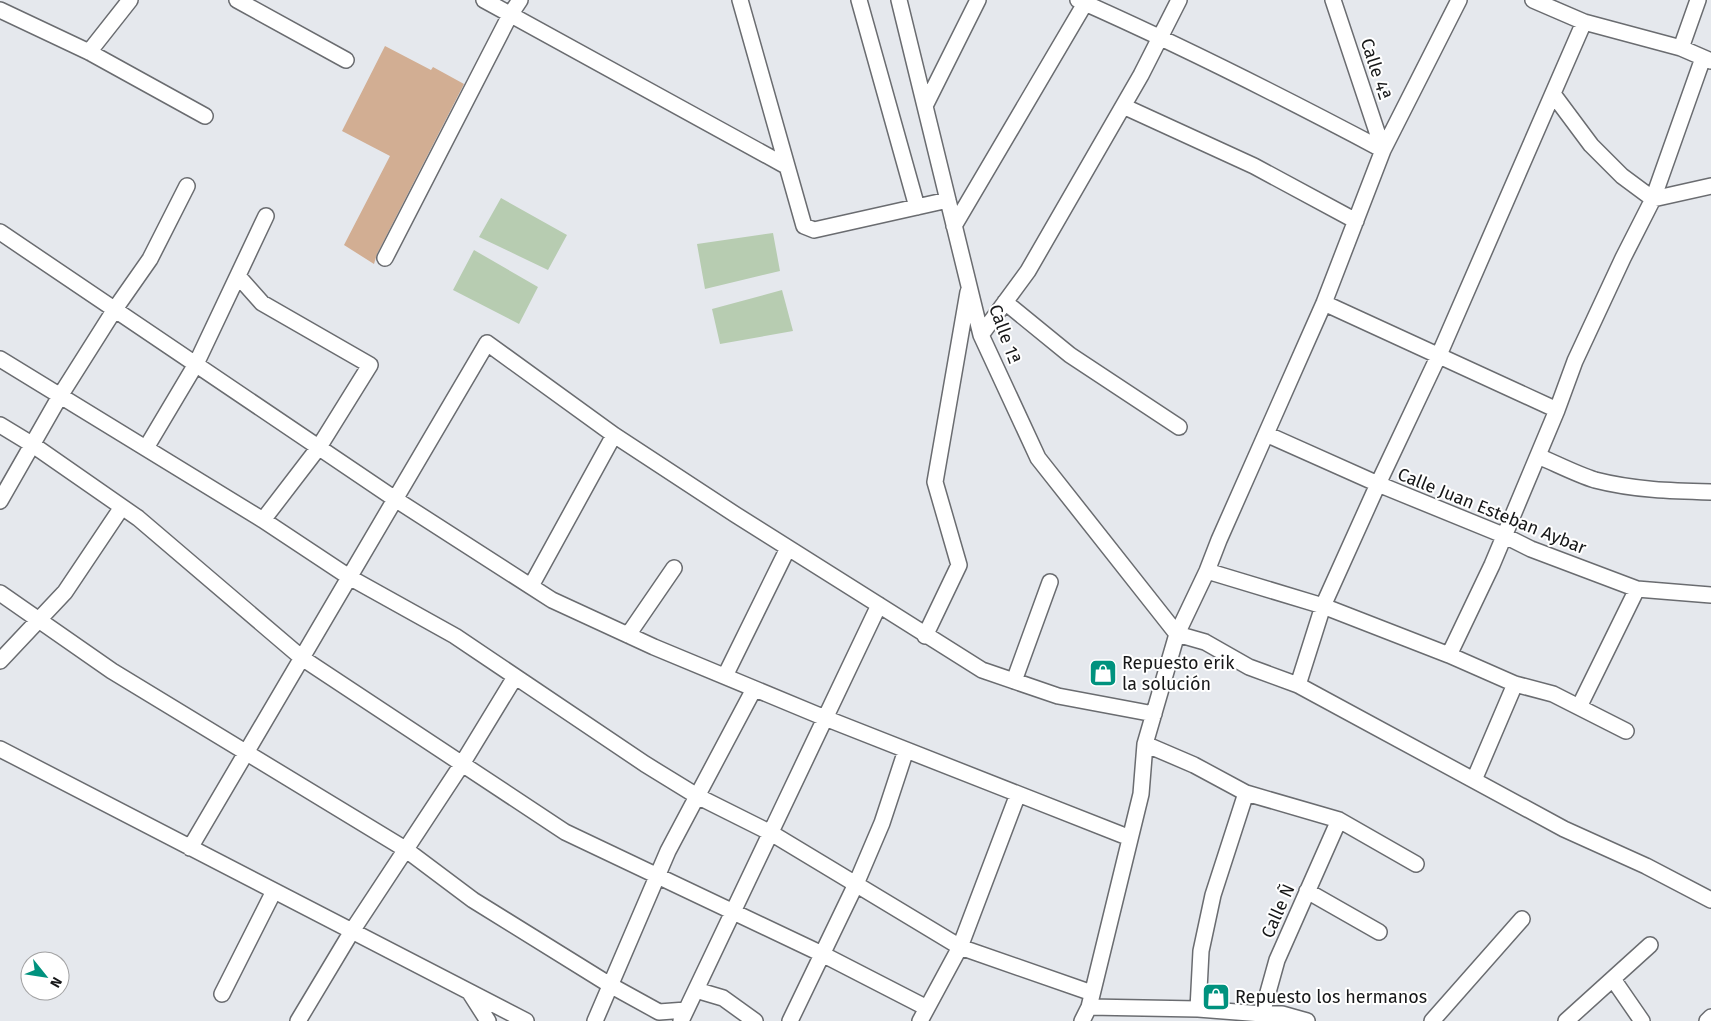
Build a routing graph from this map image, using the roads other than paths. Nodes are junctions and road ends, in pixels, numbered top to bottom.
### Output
1 (130, 0) edge
2 (237, 0) edge
3 (484, 0) edge
4 (520, 0) edge
5 (859, 0) edge
6 (978, 0) edge
7 (1180, 0) edge
8 (1333, 0) edge
9 (1459, 0) edge
10 (1533, 0) edge
11 (1698, 0) edge
12 (739, 1) edge
13 (1083, 1) edge
14 (900, 2) edge
15 (0, 10) edge
16 (510, 15) junction
17 (1584, 22) junction
18 (1161, 37) junction
19 (1681, 48) junction
20 (89, 52) junction
21 (1707, 59) edge
22 (346, 60) dead end
23 (1553, 94) junction
24 (925, 106) junction
25 (1123, 106) junction
26 (205, 116) dead end
27 (1383, 150) junction
28 (786, 166) junction
29 (188, 186) dead end
30 (1711, 186) edge
31 (1653, 199) junction
32 (948, 200) junction
33 (917, 207) junction
34 (266, 216) dead end
35 (1356, 221) junction
36 (954, 226) junction
37 (0, 232) edge
38 (385, 258) dead end
39 (238, 276) junction
40 (969, 285) junction
41 (1005, 302) junction
42 (1324, 303) junction
43 (115, 309) junction
44 (981, 336) junction
45 (1438, 356) junction
46 (0, 359) edge
47 (196, 364) junction
48 (60, 396) junction
49 (1557, 410) junction
50 (0, 425) edge
51 (1179, 427) dead end
52 (1266, 434) junction
53 (614, 435) junction
54 (33, 445) junction
55 (319, 447) junction
56 (146, 448) junction
57 (1538, 456) junction
58 (1378, 484) junction
59 (1711, 492) edge
60 (396, 499) junction
61 (0, 501) edge
62 (122, 507) junction
63 (263, 520) junction
64 (1503, 535) junction
65 (788, 548) junction
66 (674, 568) dead end
67 (1207, 571) junction
68 (349, 577) junction
69 (1050, 582) dead end
70 (531, 586) junction
71 (1637, 589) junction
72 (0, 593) edge
73 (1711, 595) edge
74 (878, 605) junction
75 (1323, 606) junction
76 (39, 620) junction
77 (1177, 634) junction
78 (628, 635) junction
79 (926, 636) junction
80 (1449, 655) junction
81 (302, 658) junction
82 (0, 660) edge
83 (725, 676) junction
84 (515, 677) junction
85 (1014, 681) junction
86 (1516, 684) junction
87 (1298, 685) junction
88 (754, 689) junction
89 (1579, 707) junction
90 (1154, 714) junction
91 (825, 718) junction
92 (1626, 731) dead end
93 (1145, 744) junction
94 (0, 749) edge
95 (906, 750) junction
96 (246, 752) junction
97 (462, 764) junction
98 (1474, 780) junction
99 (1246, 793) junction
100 (1018, 794) junction
101 (697, 796) junction
102 (1339, 820) junction
103 (771, 833) junction
104 (1130, 838) junction
105 (190, 848) junction
106 (406, 849) junction
107 (1416, 864) dead end
108 (657, 876) junction
109 (856, 884) junction
110 (274, 891) junction
111 (1307, 891) junction
112 (1711, 900) edge
113 (734, 911) junction
114 (1522, 919) dead end
115 (352, 931) junction
116 (1379, 932) dead end
117 (1650, 945) dead end
118 (960, 947) junction
119 (822, 954) junction
120 (1613, 979) junction
121 (610, 985) junction
122 (696, 990) junction
123 (469, 992) junction
124 (222, 994) dead end
125 (1091, 1000) junction
126 (1198, 1009) junction
127 (923, 1015) edge
128 (684, 1016) edge
129 (1711, 1017) edge
130 (1261, 1018) edge
131 (298, 1021) edge
132 (488, 1021) edge
133 (526, 1021) edge
134 (595, 1021) edge
135 (755, 1021) edge
136 (790, 1021) edge
137 (1082, 1021) edge
138 (1307, 1021) edge
139 (1432, 1021) edge
140 (1566, 1021) edge
141 (1642, 1021) edge
142 (1707, 1021) edge

1 - 20 street
2 - 22 street
3 - 16 street
4 - 16 street
5 - 33 street
6 - 24 street
7 - 18 street
8 - 27 street, Calle 4ª
9 - 27 street
10 - 17 street
11 - 19 street
12 - 28 street
13 - 18 street
13 - 36 street
14 - 24 street, Calle 1ª
15 - 20 street
16 - 28 street
16 - 38 street
17 - 19 street
17 - 23 street
18 - 25 street
18 - 27 street
19 - 21 street
20 - 26 street
21 - 31 street
23 - 31 street
23 - 45 street
24 - 32 street, Calle 1ª
25 - 35 street
25 - 41 street
27 - 35 street
28 - 33 street
29 - 43 street
30 - 31 street
31 - 49 street
32 - 33 street
32 - 36 street, Calle 1ª
34 - 39 street
35 - 42 street
36 - 40 street, Calle 1ª
37 - 43 street
39 - 47 street
39 - 55 street
40 - 44 street, Calle 1ª
40 - 79 street
41 - 44 street
41 - 51 street
42 - 45 street
42 - 52 street
43 - 47 street
43 - 48 street
44 - 77 street, Calle 1ª
45 - 49 street
45 - 58 street
46 - 48 street
47 - 55 street
47 - 56 street
48 - 54 street
48 - 56 street
49 - 57 street
50 - 54 street
52 - 58 street, Calle Juan Esteban Aybar
52 - 67 street
53 - 60 street
53 - 65 street
53 - 70 street
54 - 61 street
54 - 62 street
55 - 60 street
55 - 63 street
56 - 63 street
57 - 59 street
57 - 64 street
58 - 64 street, Calle Juan Esteban Aybar
58 - 75 street
60 - 68 street
60 - 70 street
62 - 76 street
62 - 81 street
63 - 68 street
64 - 71 street, Calle Juan Esteban Aybar
64 - 80 street
65 - 74 street
65 - 83 street
66 - 78 street
67 - 75 street
67 - 77 street
68 - 81 street
68 - 84 street
69 - 85 street
70 - 78 street
71 - 73 street, Calle Juan Esteban Aybar
71 - 89 street
72 - 76 street
74 - 79 street
74 - 91 street
75 - 80 street
75 - 87 street
76 - 82 street
76 - 96 street
77 - 87 street
77 - 90 street
78 - 83 street
79 - 85 street
80 - 86 street
81 - 96 street
81 - 97 street
83 - 88 street
84 - 97 street
84 - 101 street
85 - 90 street
86 - 89 street
86 - 98 street
87 - 98 street
88 - 91 street
88 - 101 street
89 - 92 street
90 - 93 street
91 - 95 street
91 - 103 street
93 - 99 street
93 - 104 street
94 - 105 street
95 - 100 street
95 - 109 street
96 - 105 street
96 - 106 street
97 - 106 street
97 - 108 street
98 - 112 street
99 - 102 street
99 - 126 street
100 - 104 street
100 - 118 street
101 - 103 street
101 - 108 street
102 - 107 street
102 - 111 street, Calle Ñ
103 - 109 street
103 - 113 street
104 - 125 street
105 - 110 street
106 - 115 street
106 - 121 street
108 - 113 street
108 - 121 street
109 - 118 street
109 - 119 street
110 - 115 street
110 - 124 street
111 - 116 street
111 - 130 street, Calle Ñ
113 - 119 street
113 - 122 street
114 - 139 street
115 - 123 street
115 - 131 street
117 - 120 street
118 - 125 street
118 - 127 street
119 - 127 street
119 - 136 street
120 - 140 street
120 - 141 street
121 - 128 street
121 - 134 street
122 - 128 street
122 - 135 street
123 - 132 street
123 - 133 street
125 - 126 street
125 - 137 street
126 - 130 street
129 - 142 street
130 - 138 street

